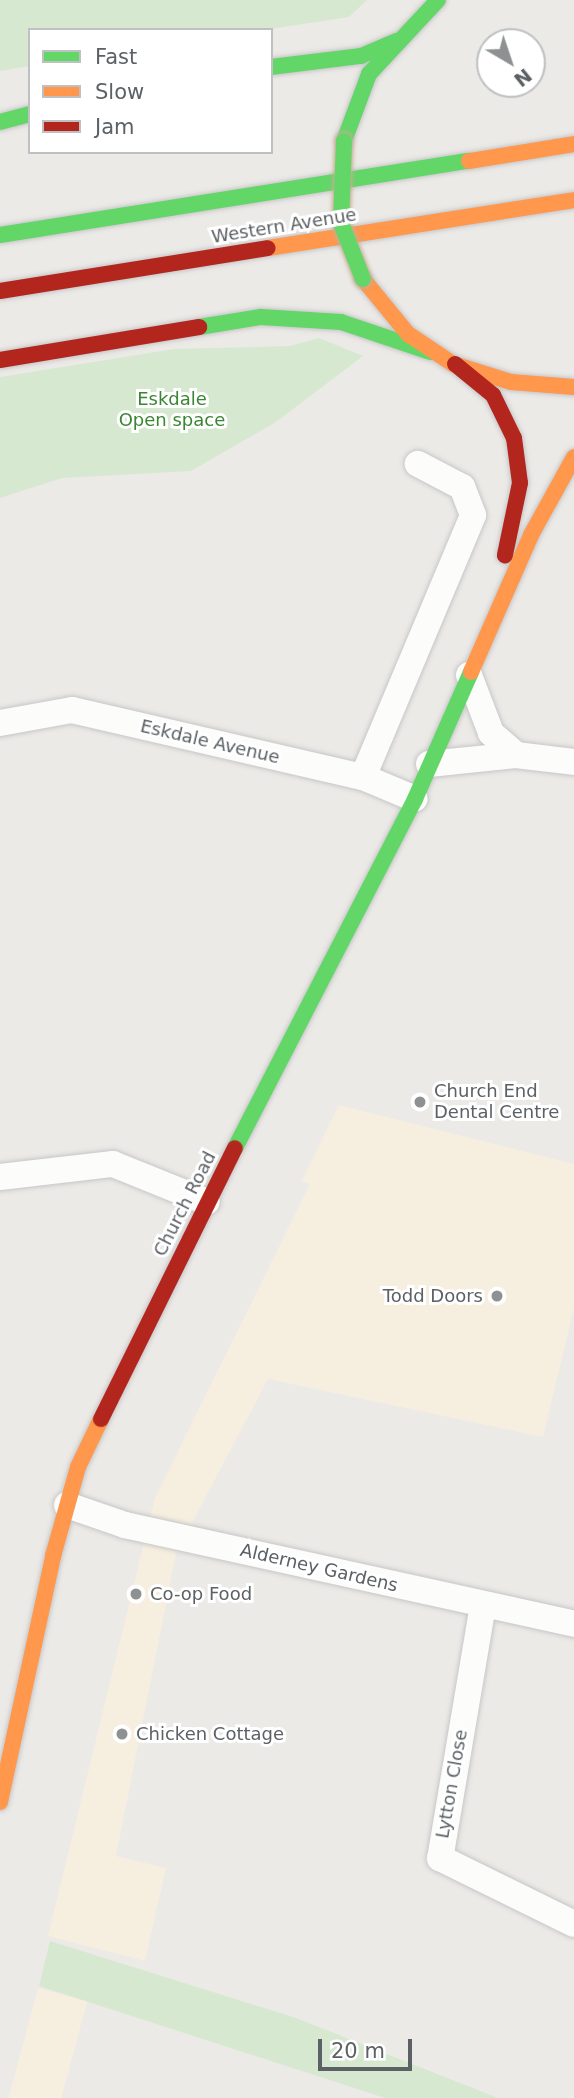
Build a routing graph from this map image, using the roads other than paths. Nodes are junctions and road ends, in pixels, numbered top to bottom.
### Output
1 (438, 0) edge
2 (397, 41) junction
3 (273, 67) edge
4 (28, 115) edge
5 (0, 122) edge
6 (574, 144) edge
7 (574, 200) edge
8 (0, 234) edge
9 (0, 291) edge
10 (430, 352) junction
11 (0, 359) edge
12 (453, 364) junction
13 (574, 387) edge
14 (574, 457) edge
15 (418, 464) dead end
16 (474, 663) junction
17 (0, 723) edge
18 (516, 755) junction
19 (574, 762) edge
20 (429, 764) junction
21 (363, 777) junction
22 (415, 799) junction
23 (0, 1177) edge
24 (207, 1202) junction
25 (67, 1505) junction
26 (483, 1605) junction
27 (574, 1624) edge
28 (0, 1802) edge
29 (574, 1924) edge

1 - 2 main road
2 - 3 main road
2 - 10 main road, bridge
4 - 5 main road
6 - 8 main road, Western Avenue
7 - 9 main road, Western Avenue
10 - 11 main road
10 - 12 main road
12 - 13 main road
12 - 16 main road
14 - 16 main road
15 - 21 street
16 - 18 street
16 - 20 main road, Church Road
17 - 21 street, Eskdale Avenue
18 - 19 street
18 - 20 street
20 - 22 main road, Church Road
21 - 22 street, Eskdale Avenue
22 - 24 main road, Church Road
23 - 24 street
24 - 25 main road, Church Road
25 - 26 street, Alderney Gardens
25 - 28 main road, Church Road
26 - 27 street, Alderney Gardens
26 - 29 street, Lytton Close

